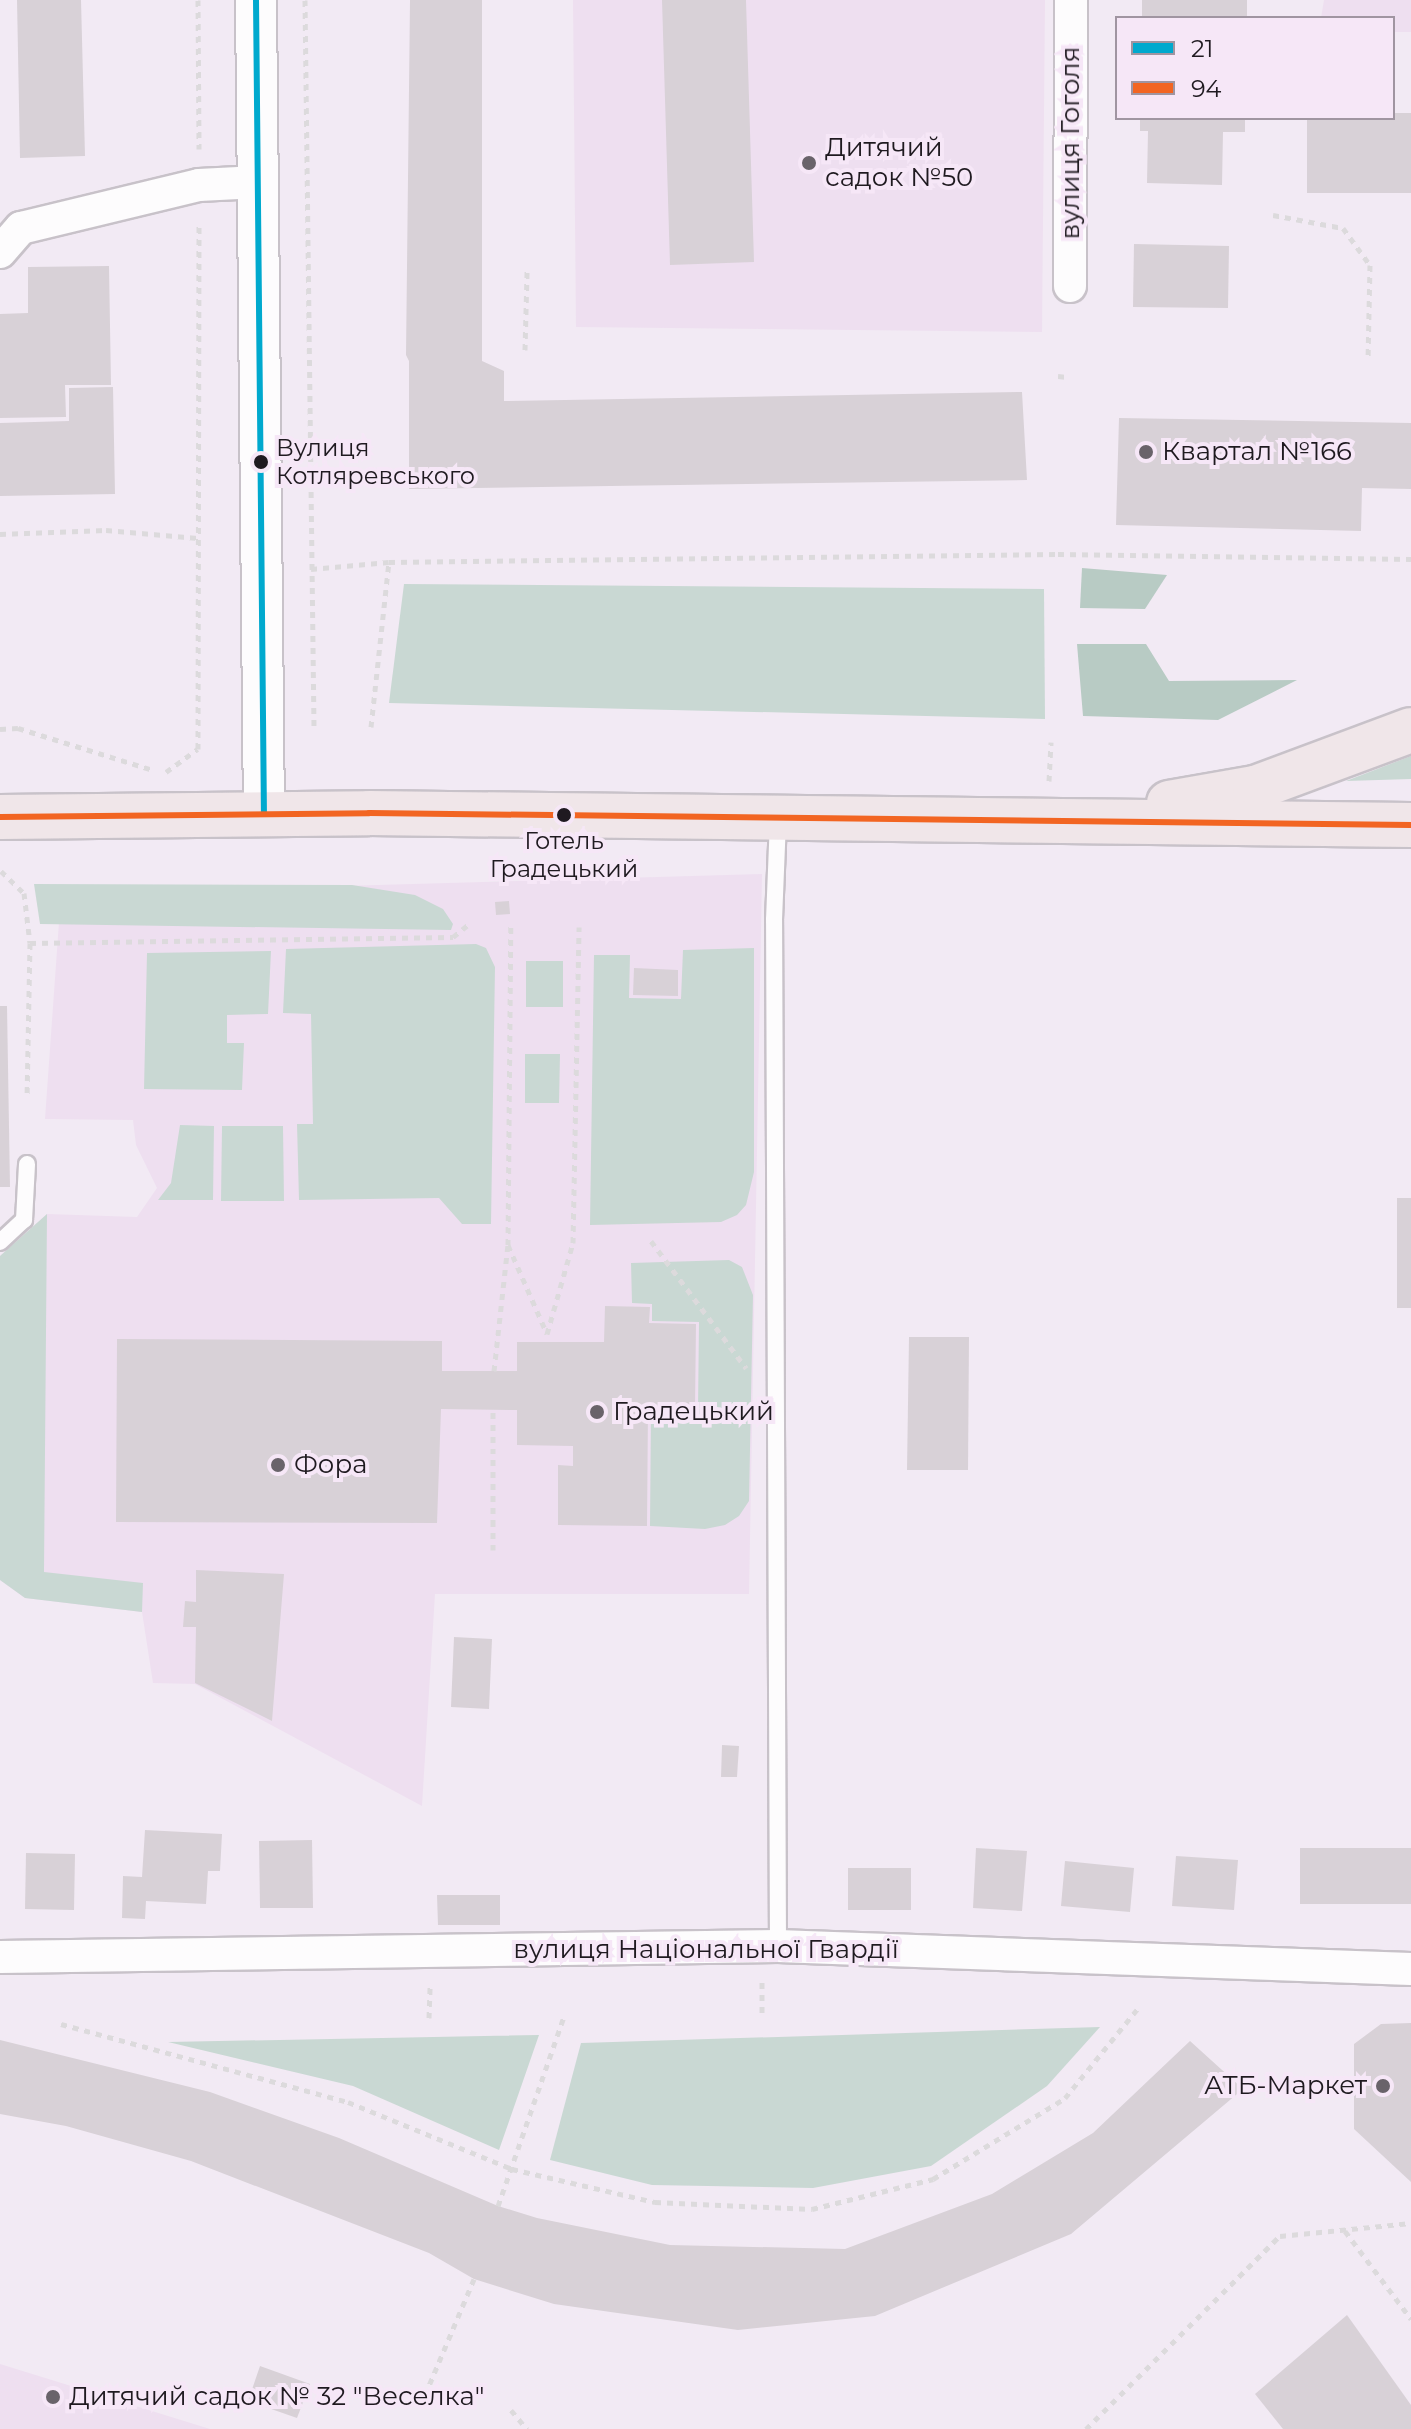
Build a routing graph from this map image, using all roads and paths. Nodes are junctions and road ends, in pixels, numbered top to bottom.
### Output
1 (198, 0) edge
2 (256, 0) edge
3 (305, 0) edge
4 (1071, 0) edge
5 (258, 182) junction
6 (199, 185) junction
7 (1273, 215) dead end
8 (0, 252) edge
9 (527, 271) dead end
10 (1070, 286) dead end
11 (525, 350) dead end
12 (1368, 358) dead end
13 (1058, 376) dead end
14 (1067, 377) dead end
15 (0, 534) edge
16 (198, 538) junction
17 (1411, 559) edge
18 (389, 562) junction
19 (311, 569) junction
20 (371, 727) dead end
21 (0, 729) edge
22 (314, 730) dead end
23 (1411, 730) edge
24 (264, 813) junction
25 (0, 817) edge
26 (778, 819) junction
27 (1062, 822) junction
28 (1411, 825) edge
29 (1, 871) edge
30 (468, 925) dead end
31 (511, 926) dead end
32 (579, 927) dead end
33 (30, 943) junction
34 (27, 1096) dead end
35 (27, 1164) dead end
36 (651, 1241) dead end
37 (0, 1242) edge
38 (508, 1245) junction
39 (494, 1371) dead end
40 (776, 1407) junction
41 (493, 1409) dead end
42 (493, 1550) dead end
43 (778, 1946) junction
44 (0, 1957) edge
45 (1411, 1969) edge
46 (1139, 2007) dead end
47 (564, 2016) dead end
48 (61, 2024) dead end
49 (512, 2169) junction
50 (498, 2206) dead end
51 (1411, 2223) edge
52 (1345, 2230) junction
53 (474, 2279) dead end
54 (1411, 2319) edge
55 (425, 2395) dead end
56 (511, 2410) dead end
57 (527, 2429) edge
58 (1086, 2429) edge

1 - 6 path
2 - 5 street
3 - 19 path
4 - 10 street, вулиця Гоголя
5 - 6 street
5 - 24 street
6 - 8 street
6 - 16 path
7 - 12 path
9 - 11 path
13 - 14 path
15 - 16 path
16 - 21 path
17 - 18 path
18 - 19 path
18 - 20 path
19 - 22 path
23 - 27 main road
24 - 25 main road
24 - 26 main road
26 - 27 main road
26 - 40 lane
27 - 28 main road
29 - 33 path
30 - 33 path
31 - 38 path
32 - 38 path
33 - 34 path
35 - 37 lane
36 - 40 path
38 - 39 path
40 - 43 lane
41 - 42 path
43 - 44 street, вулиця Національної Гвардії
43 - 45 street, вулиця Національної Гвардії
46 - 49 path
47 - 49 path
48 - 49 path
49 - 50 path
51 - 52 path
52 - 54 path
52 - 58 path
53 - 55 path
56 - 57 path

